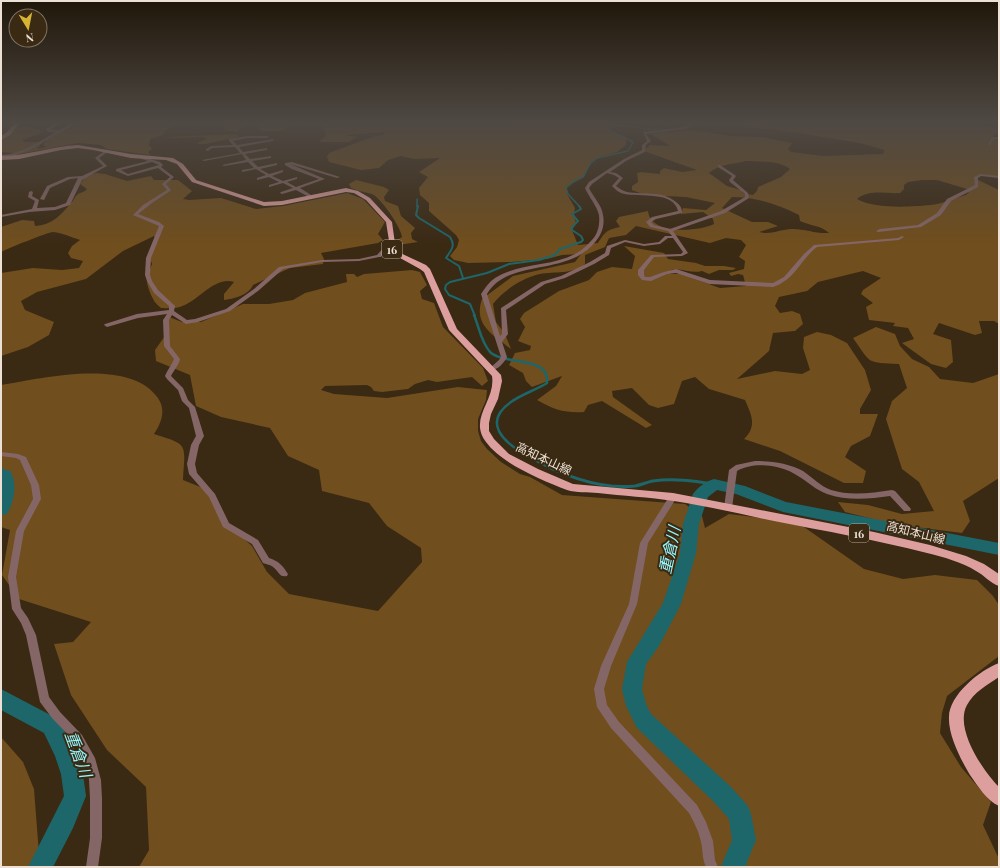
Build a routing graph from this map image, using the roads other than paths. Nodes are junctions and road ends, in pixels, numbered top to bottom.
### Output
1 (104, 164) edge
2 (142, 164) edge
3 (160, 164) edge
4 (180, 164) edge
5 (234, 164) edge
6 (253, 164) edge
7 (288, 164) edge
8 (293, 164) edge
9 (619, 164) edge
10 (224, 165) dead end
11 (719, 166) dead end
12 (159, 167) junction
13 (258, 168) junction
14 (243, 171) dead end
15 (264, 172) junction
16 (282, 172) dead end
17 (606, 172) junction
18 (269, 175) junction
19 (81, 177) junction
20 (338, 177) dead end
21 (999, 177) edge
22 (296, 178) dead end
23 (258, 179) dead end
24 (282, 182) junction
25 (270, 186) dead end
26 (298, 188) junction
27 (31, 192) dead end
28 (282, 193) dead end
29 (310, 196) junction
30 (42, 199) dead end
31 (34, 210) junction
32 (2, 214) edge
33 (670, 230) junction
34 (675, 237) junction
35 (391, 243) junction
36 (171, 312) junction
37 (107, 326) dead end
38 (499, 343) junction
39 (492, 369) junction
40 (1, 454) edge
41 (678, 498) junction
42 (728, 508) junction
43 (907, 509) dead end
44 (284, 574) dead end
45 (999, 581) edge
46 (999, 669) edge
47 (999, 798) edge
48 (92, 867) edge
49 (712, 867) edge

1 - 19 street
2 - 12 street
3 - 12 street
4 - 29 main road, 16
5 - 10 street
6 - 13 street
7 - 26 street
8 - 20 street
9 - 17 street
11 - 33 street
12 - 36 street
13 - 14 street
13 - 15 street
13 - 15 street
15 - 18 street
16 - 18 street
17 - 33 street
17 - 38 street
18 - 23 street
18 - 24 street
19 - 30 street
19 - 31 street
21 - 34 street
22 - 24 street
24 - 25 street
24 - 26 street
26 - 28 street
26 - 29 street
27 - 31 street
29 - 35 main road, 16
31 - 32 street
33 - 34 street
34 - 38 street
35 - 36 street
35 - 39 main road, 16
36 - 37 street
36 - 44 street
38 - 39 street
39 - 41 main road, 高知本山線 / 16
40 - 48 street
41 - 42 main road, 高知本山線 / 16
41 - 49 street
42 - 43 street
42 - 45 main road, 高知本山線 / 16
46 - 47 main road

